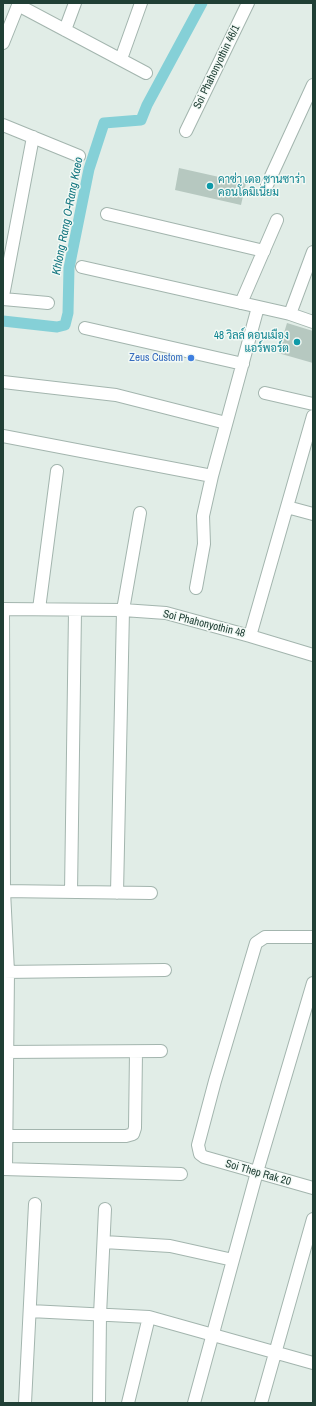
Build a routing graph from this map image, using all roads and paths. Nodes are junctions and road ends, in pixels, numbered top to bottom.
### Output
1 (74, 3) edge
2 (141, 3) edge
3 (248, 3) edge
4 (19, 4) edge
5 (65, 30) junction
6 (3, 43) edge
7 (121, 59) junction
8 (146, 73) dead end
9 (313, 85) edge
10 (3, 125) edge
11 (186, 131) dead end
12 (33, 137) junction
13 (79, 156) dead end
14 (267, 185) dead end
15 (107, 214) dead end
16 (277, 220) dead end
17 (264, 251) junction
18 (313, 252) edge
19 (82, 267) dead end
20 (3, 298) edge
21 (48, 303) dead end
22 (241, 303) junction
23 (258, 307) junction
24 (290, 314) junction
25 (313, 322) edge
26 (85, 328) dead end
27 (243, 364) junction
28 (3, 382) edge
29 (265, 393) dead end
30 (313, 404) edge
31 (313, 416) edge
32 (226, 423) junction
33 (3, 436) edge
34 (58, 471) dead end
35 (212, 476) junction
36 (287, 507) junction
37 (140, 513) dead end
38 (313, 514) edge
39 (196, 588) dead end
40 (40, 609) junction
41 (3, 610) edge
42 (123, 610) junction
43 (75, 611) junction
44 (250, 636) junction
45 (313, 655) edge
46 (3, 891) edge
47 (71, 892) junction
48 (117, 893) junction
49 (151, 893) dead end
50 (313, 937) edge
51 (164, 970) dead end
52 (6, 972) edge
53 (313, 983) edge
54 (161, 1051) dead end
55 (5, 1052) edge
56 (136, 1052) junction
57 (4, 1136) edge
58 (4, 1169) edge
59 (257, 1172) junction
60 (182, 1174) dead end
61 (313, 1188) edge
62 (35, 1204) dead end
63 (105, 1209) dead end
64 (313, 1218) edge
65 (104, 1242) junction
66 (233, 1260) junction
67 (30, 1311) junction
68 (100, 1315) junction
69 (149, 1317) junction
70 (214, 1334) junction
71 (276, 1352) junction
72 (313, 1363) edge
73 (25, 1403) edge
74 (99, 1403) edge
75 (128, 1403) edge
76 (194, 1403) edge
77 (261, 1403) edge

1 - 5 street
2 - 7 street
3 - 11 street, Soi Phahonyothin 46/1
4 - 5 street
4 - 6 street
5 - 7 street
7 - 8 street
9 - 14 street
10 - 12 street
12 - 13 street
12 - 20 street
15 - 17 street
16 - 17 street
17 - 22 street
18 - 24 street
19 - 22 street
20 - 21 street
22 - 23 street
23 - 24 street
23 - 27 street
24 - 25 street
26 - 27 street
27 - 32 street
28 - 32 street
29 - 30 street
31 - 36 street, Soi Phahonyothin 48
32 - 35 street
33 - 35 street
34 - 40 street
35 - 39 street
36 - 38 street
36 - 44 street, Soi Phahonyothin 48
37 - 42 street
40 - 41 street, Soi Phahonyothin 48
40 - 43 street, Soi Phahonyothin 48
41 - 46 street
42 - 43 street, Soi Phahonyothin 48
42 - 44 street, Soi Phahonyothin 48
42 - 48 street
43 - 47 street
44 - 45 street
46 - 47 street
46 - 52 street
47 - 48 street
48 - 49 street
50 - 59 street, Soi Thep Rak 20
51 - 52 street
52 - 55 street
53 - 59 street
54 - 56 street
55 - 56 street
55 - 57 street
56 - 57 street
57 - 58 street
58 - 60 street
59 - 61 street, Soi Thep Rak 20
59 - 66 street
62 - 67 street
63 - 65 street
64 - 71 street
65 - 66 street
65 - 68 street
66 - 70 street
67 - 68 street
67 - 73 street
68 - 69 street
68 - 74 street
69 - 70 street
69 - 75 street
70 - 71 street
70 - 76 street
71 - 72 street
71 - 77 street

